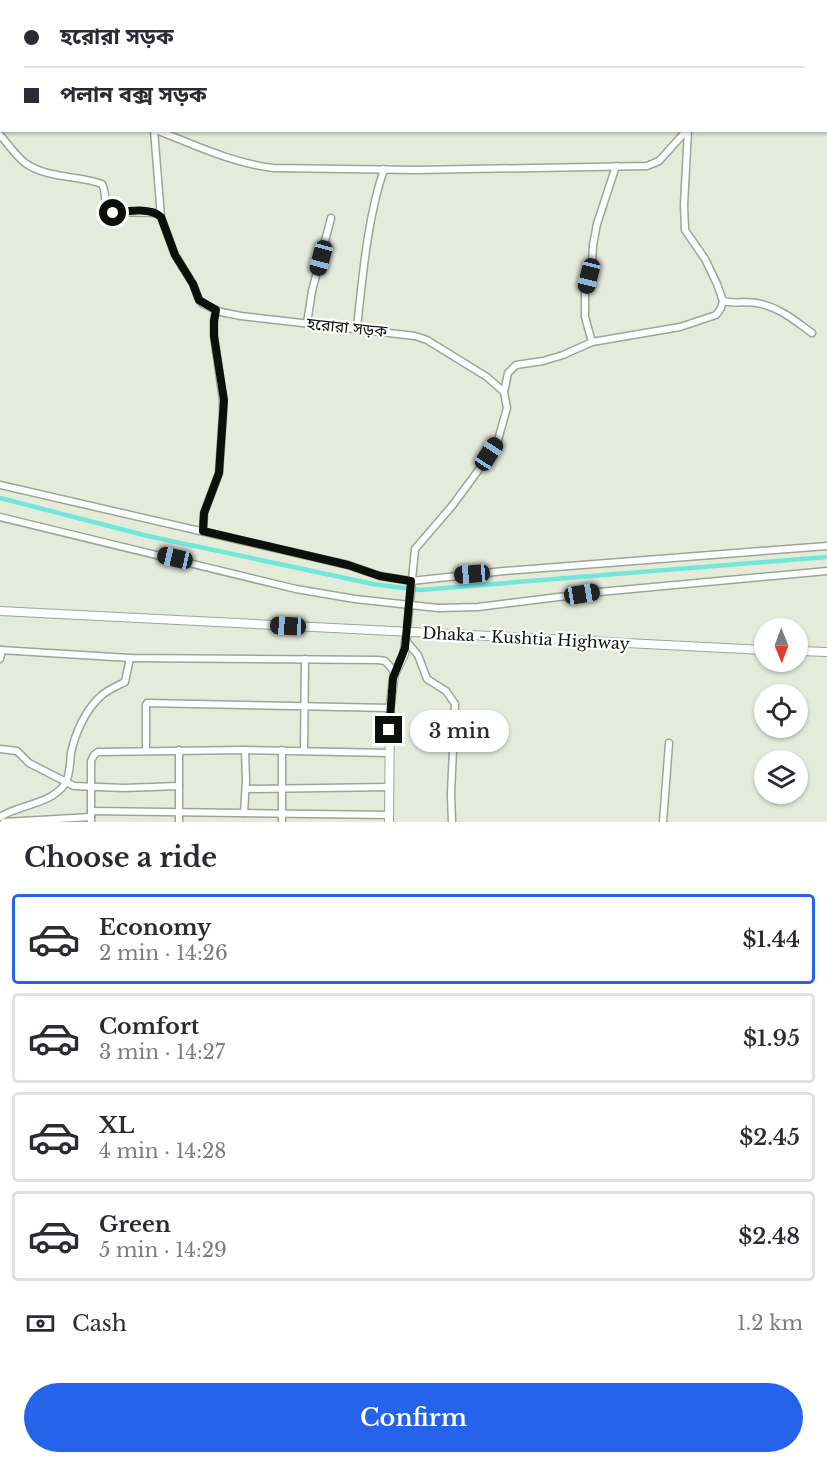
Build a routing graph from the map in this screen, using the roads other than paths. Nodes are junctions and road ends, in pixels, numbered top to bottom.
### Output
1 (155, 132) edge
2 (160, 132) edge
3 (685, 132) edge
4 (687, 132) edge
5 (0, 135) edge
6 (616, 166) junction
7 (384, 169) junction
8 (161, 217) junction
9 (331, 218) dead end
10 (723, 301) junction
11 (216, 310) junction
12 (307, 323) junction
13 (357, 327) junction
14 (812, 333) dead end
15 (592, 342) junction
16 (504, 392) junction
17 (0, 485) edge
18 (0, 517) edge
19 (203, 531) junction
20 (827, 546) edge
21 (827, 571) edge
22 (410, 582) junction
23 (408, 602) junction
24 (0, 611) edge
25 (406, 632) junction
26 (406, 641) junction
27 (754, 649) edge
28 (1, 650) edge
29 (808, 651) edge
30 (827, 652) edge
31 (130, 658) junction
32 (0, 659) edge
33 (305, 659) junction
34 (395, 672) junction
35 (304, 706) junction
36 (390, 708) junction
37 (669, 743) dead end
38 (0, 749) edge
39 (146, 750) junction
40 (179, 750) junction
41 (245, 750) junction
42 (282, 750) junction
43 (304, 750) junction
44 (388, 753) junction
45 (66, 783) junction
46 (179, 786) junction
47 (91, 787) junction
48 (389, 787) junction
49 (282, 788) junction
50 (246, 789) junction
51 (179, 812) junction
52 (244, 813) junction
53 (282, 813) junction
54 (0, 817) edge
55 (91, 817) edge
56 (389, 819) edge
57 (4, 822) edge
58 (179, 822) edge
59 (282, 822) edge
60 (452, 822) edge
61 (663, 822) edge

1 - 8 street
2 - 7 street
3 - 6 street
4 - 10 street
5 - 8 street
6 - 7 street
6 - 15 street
7 - 13 street
8 - 11 street
9 - 12 street
10 - 14 street
10 - 15 street
11 - 12 street, হরোরা সড়ক
11 - 19 street
12 - 13 street, হরোরা সড়ক
13 - 16 street, হরোরা সড়ক
15 - 16 street
16 - 22 street
17 - 19 street
18 - 23 street
19 - 22 street
20 - 22 street
21 - 23 street
22 - 23 street
23 - 25 street
24 - 25 main road, Dhaka - Kushtia Highway
25 - 26 main road
25 - 27 main road, Dhaka - Kushtia Highway
26 - 34 main road
26 - 60 street
28 - 31 street
28 - 32 street
29 - 30 main road
31 - 33 street
31 - 45 street
33 - 34 street
33 - 35 street
34 - 36 main road
35 - 36 street
35 - 39 street
35 - 43 street
36 - 44 main road
37 - 61 street
38 - 45 street
39 - 40 street
39 - 47 street
40 - 41 street
40 - 46 street
41 - 42 street
41 - 50 street
42 - 43 street
42 - 49 street
43 - 44 street
44 - 48 main road
45 - 47 street
45 - 54 street
46 - 47 street
46 - 51 street
47 - 55 street
48 - 49 street
48 - 56 main road
49 - 50 street
49 - 53 street
50 - 52 street
51 - 52 street
51 - 55 street
51 - 58 street
52 - 53 street
53 - 56 street
53 - 59 street
55 - 57 street

